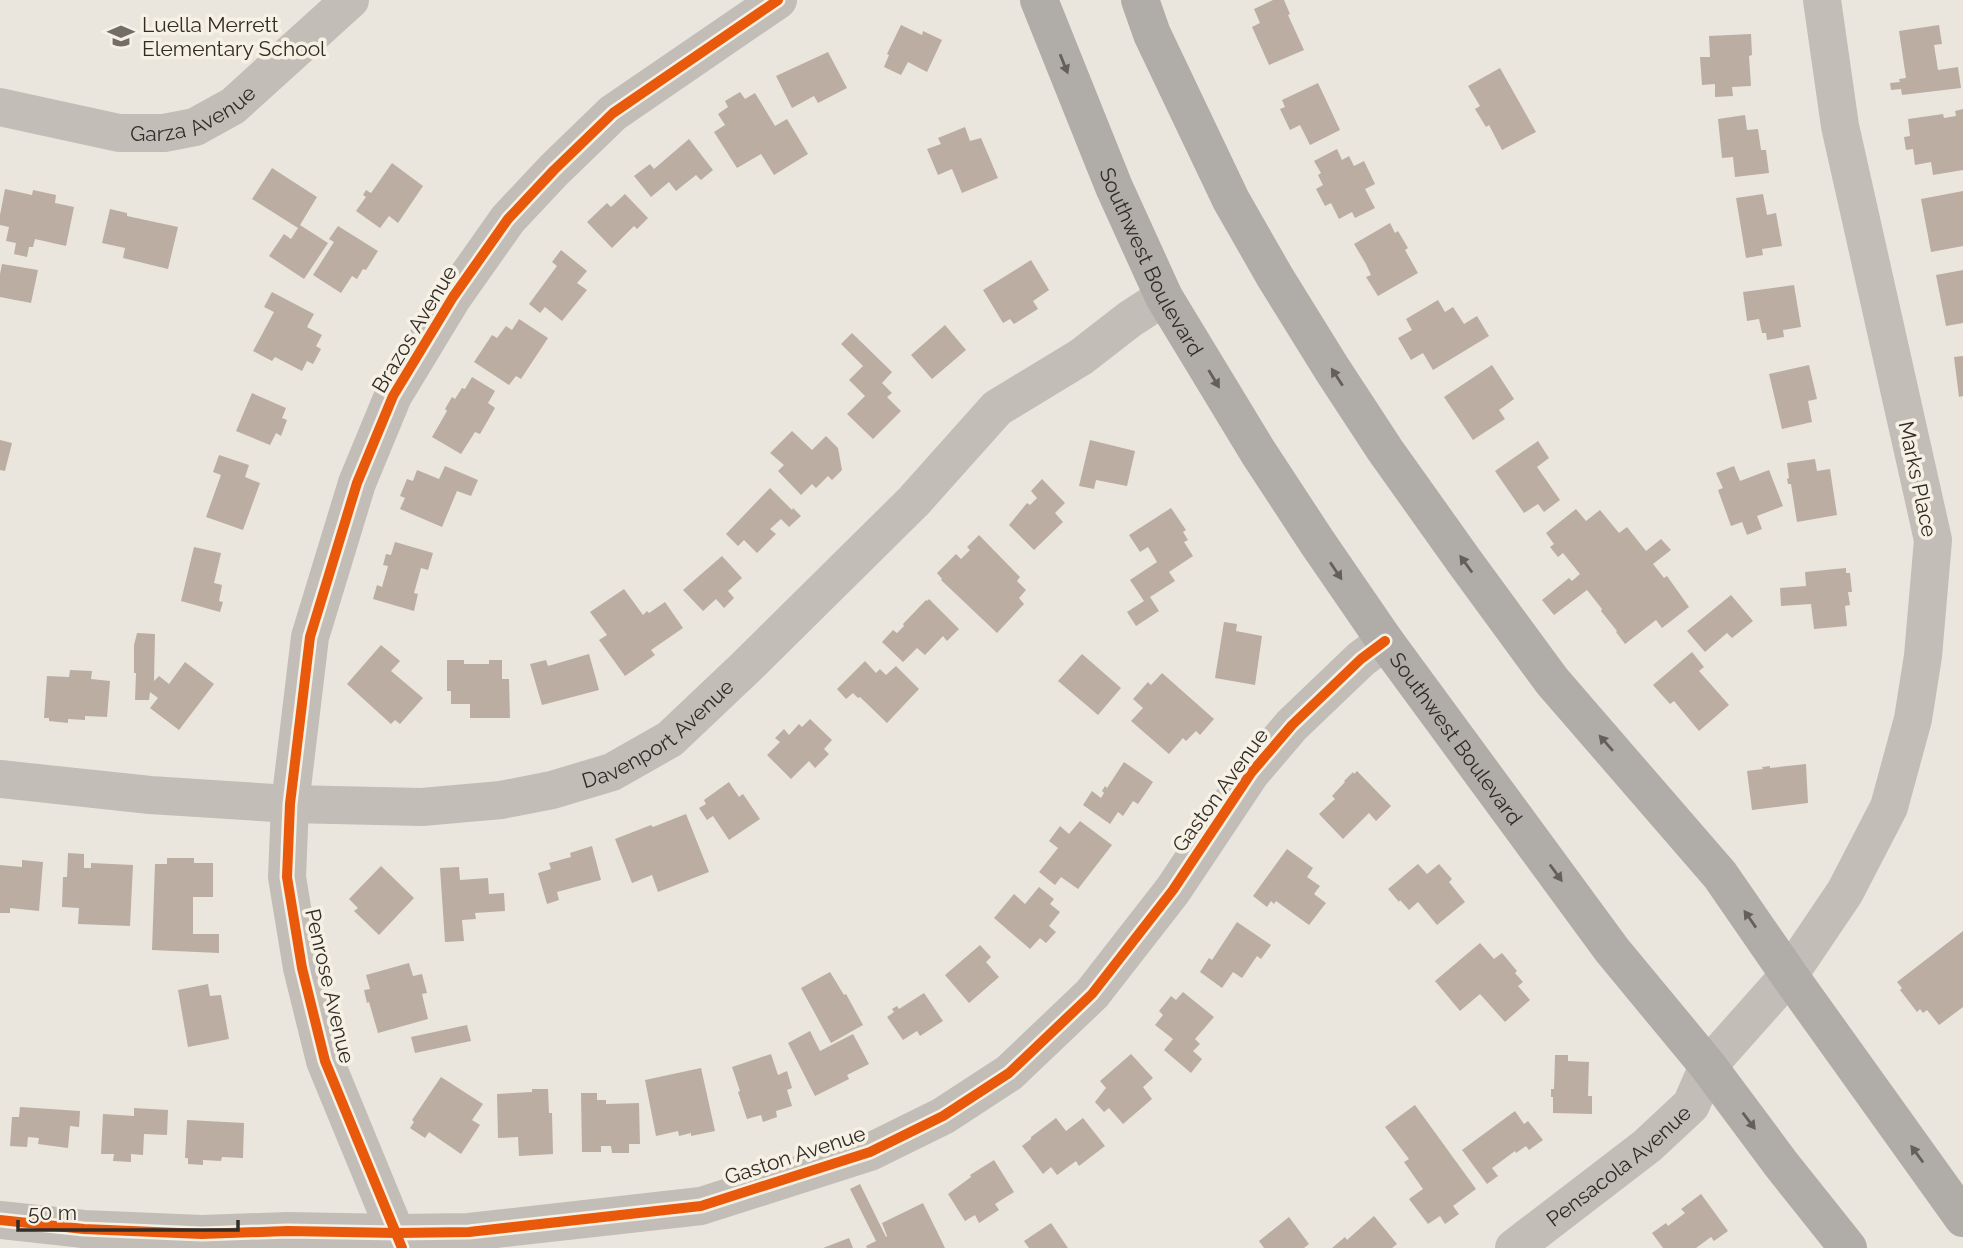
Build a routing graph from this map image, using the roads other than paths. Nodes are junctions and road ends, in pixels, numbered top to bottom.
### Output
1 (350, 0) edge
2 (778, 0) edge
3 (1039, 0) edge
4 (1140, 0) edge
5 (1822, 0) edge
6 (0, 107) edge
7 (1164, 297) junction
8 (1385, 641) junction
9 (0, 779) edge
10 (290, 804) junction
11 (1789, 975) junction
12 (1708, 1066) junction
13 (1963, 1218) edge
14 (0, 1220) edge
15 (399, 1241) edge
16 (1514, 1248) edge
17 (1849, 1248) edge

1 - 6 street, Garza Avenue
2 - 10 street, Brazos Avenue
3 -> 7 main road, Southwest Boulevard
11 -> 4 main road
5 - 11 street, Marks Place
7 -> 8 main road, Southwest Boulevard
7 - 10 street, Davenport Avenue
8 -> 12 main road, Southwest Boulevard
8 - 15 street, Gaston Avenue
9 - 10 street, Davenport Avenue
10 - 15 street, Penrose Avenue
11 - 12 street, Pensacola Avenue
13 -> 11 main road
12 - 16 street, Pensacola Avenue
12 -> 17 main road, Southwest Boulevard
14 - 15 street, Gaston Avenue

